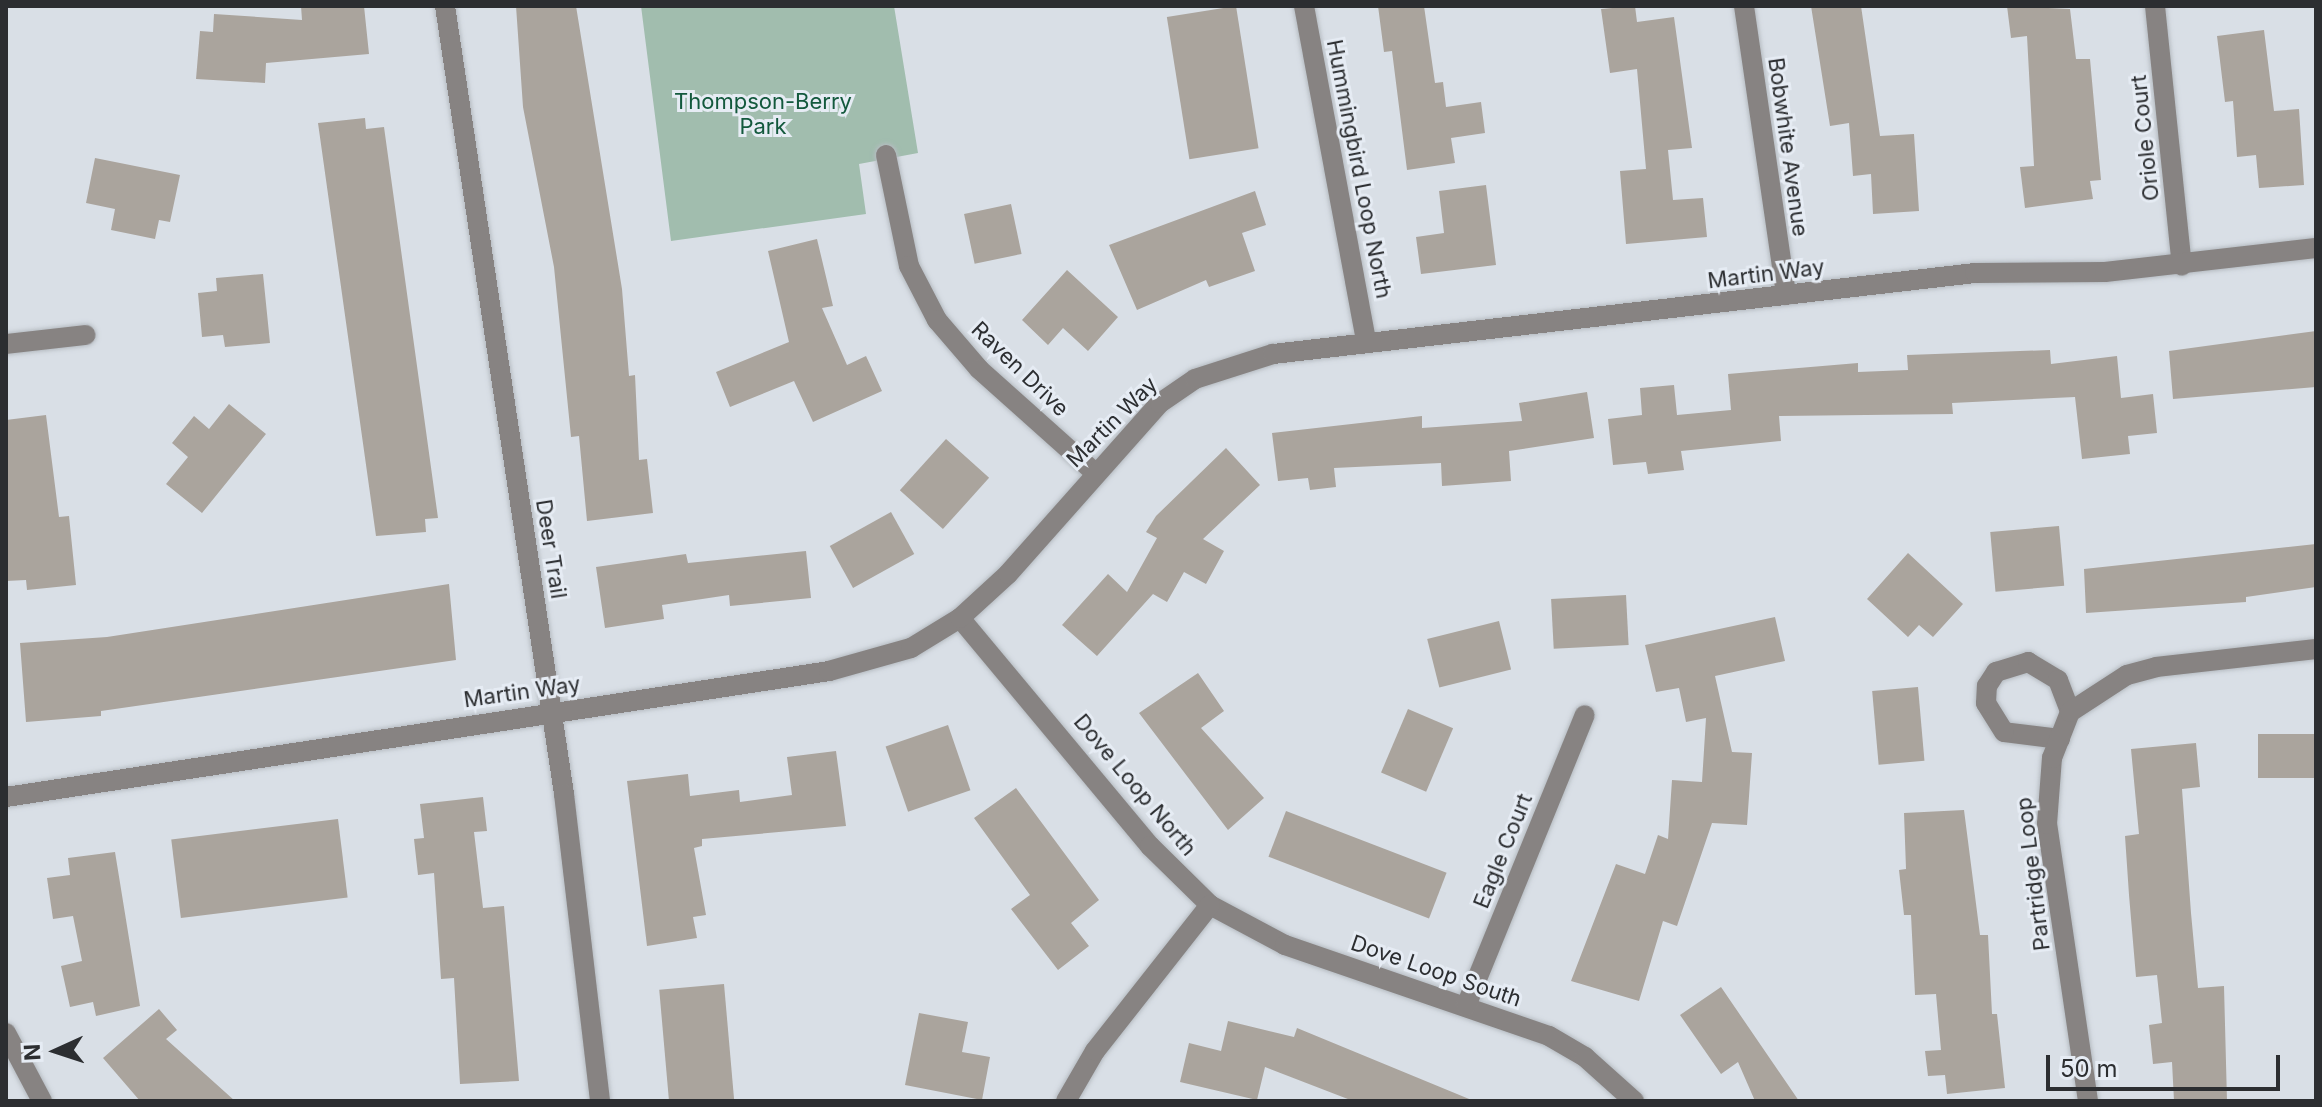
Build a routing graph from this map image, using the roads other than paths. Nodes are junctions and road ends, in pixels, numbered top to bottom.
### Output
1 (445, 6) edge
2 (1304, 6) edge
3 (1744, 6) edge
4 (2155, 6) edge
5 (886, 155) dead end
6 (2316, 248) edge
7 (2182, 266) junction
8 (1786, 295) junction
9 (85, 335) dead end
10 (1366, 342) junction
11 (6, 344) edge
12 (1093, 471) junction
13 (960, 618) junction
14 (2316, 649) edge
15 (551, 712) junction
16 (2070, 712) junction
17 (1585, 715) dead end
18 (2060, 739) junction
19 (6, 797) edge
20 (1210, 905) junction
21 (1466, 1006) junction
22 (6, 1033) edge
23 (42, 1101) edge
24 (600, 1101) edge
25 (1066, 1101) edge
26 (1634, 1101) edge
27 (2088, 1101) edge

1 - 15 street, Deer Trail
2 - 10 street, Hummingbird Loop North
3 - 8 street, Bobwhite Avenue
4 - 7 street, Oriole Court
5 - 12 street, Raven Drive
6 - 7 street, Martin Way
7 - 8 street, Martin Way
8 - 10 street, Martin Way
9 - 11 street
10 - 12 street, Martin Way
12 - 13 street, Martin Way
13 - 15 street, Martin Way
13 - 20 street, Dove Loop North
14 - 16 street
15 - 19 street, Martin Way
15 - 24 street, Deer Trail
16 - 18 street, Partridge Loop
16 - 18 street
17 - 21 street, Eagle Court
18 - 27 street, Partridge Loop
20 - 21 street, Dove Loop South
20 - 25 street
21 - 26 street, Dove Loop South
22 - 23 street

